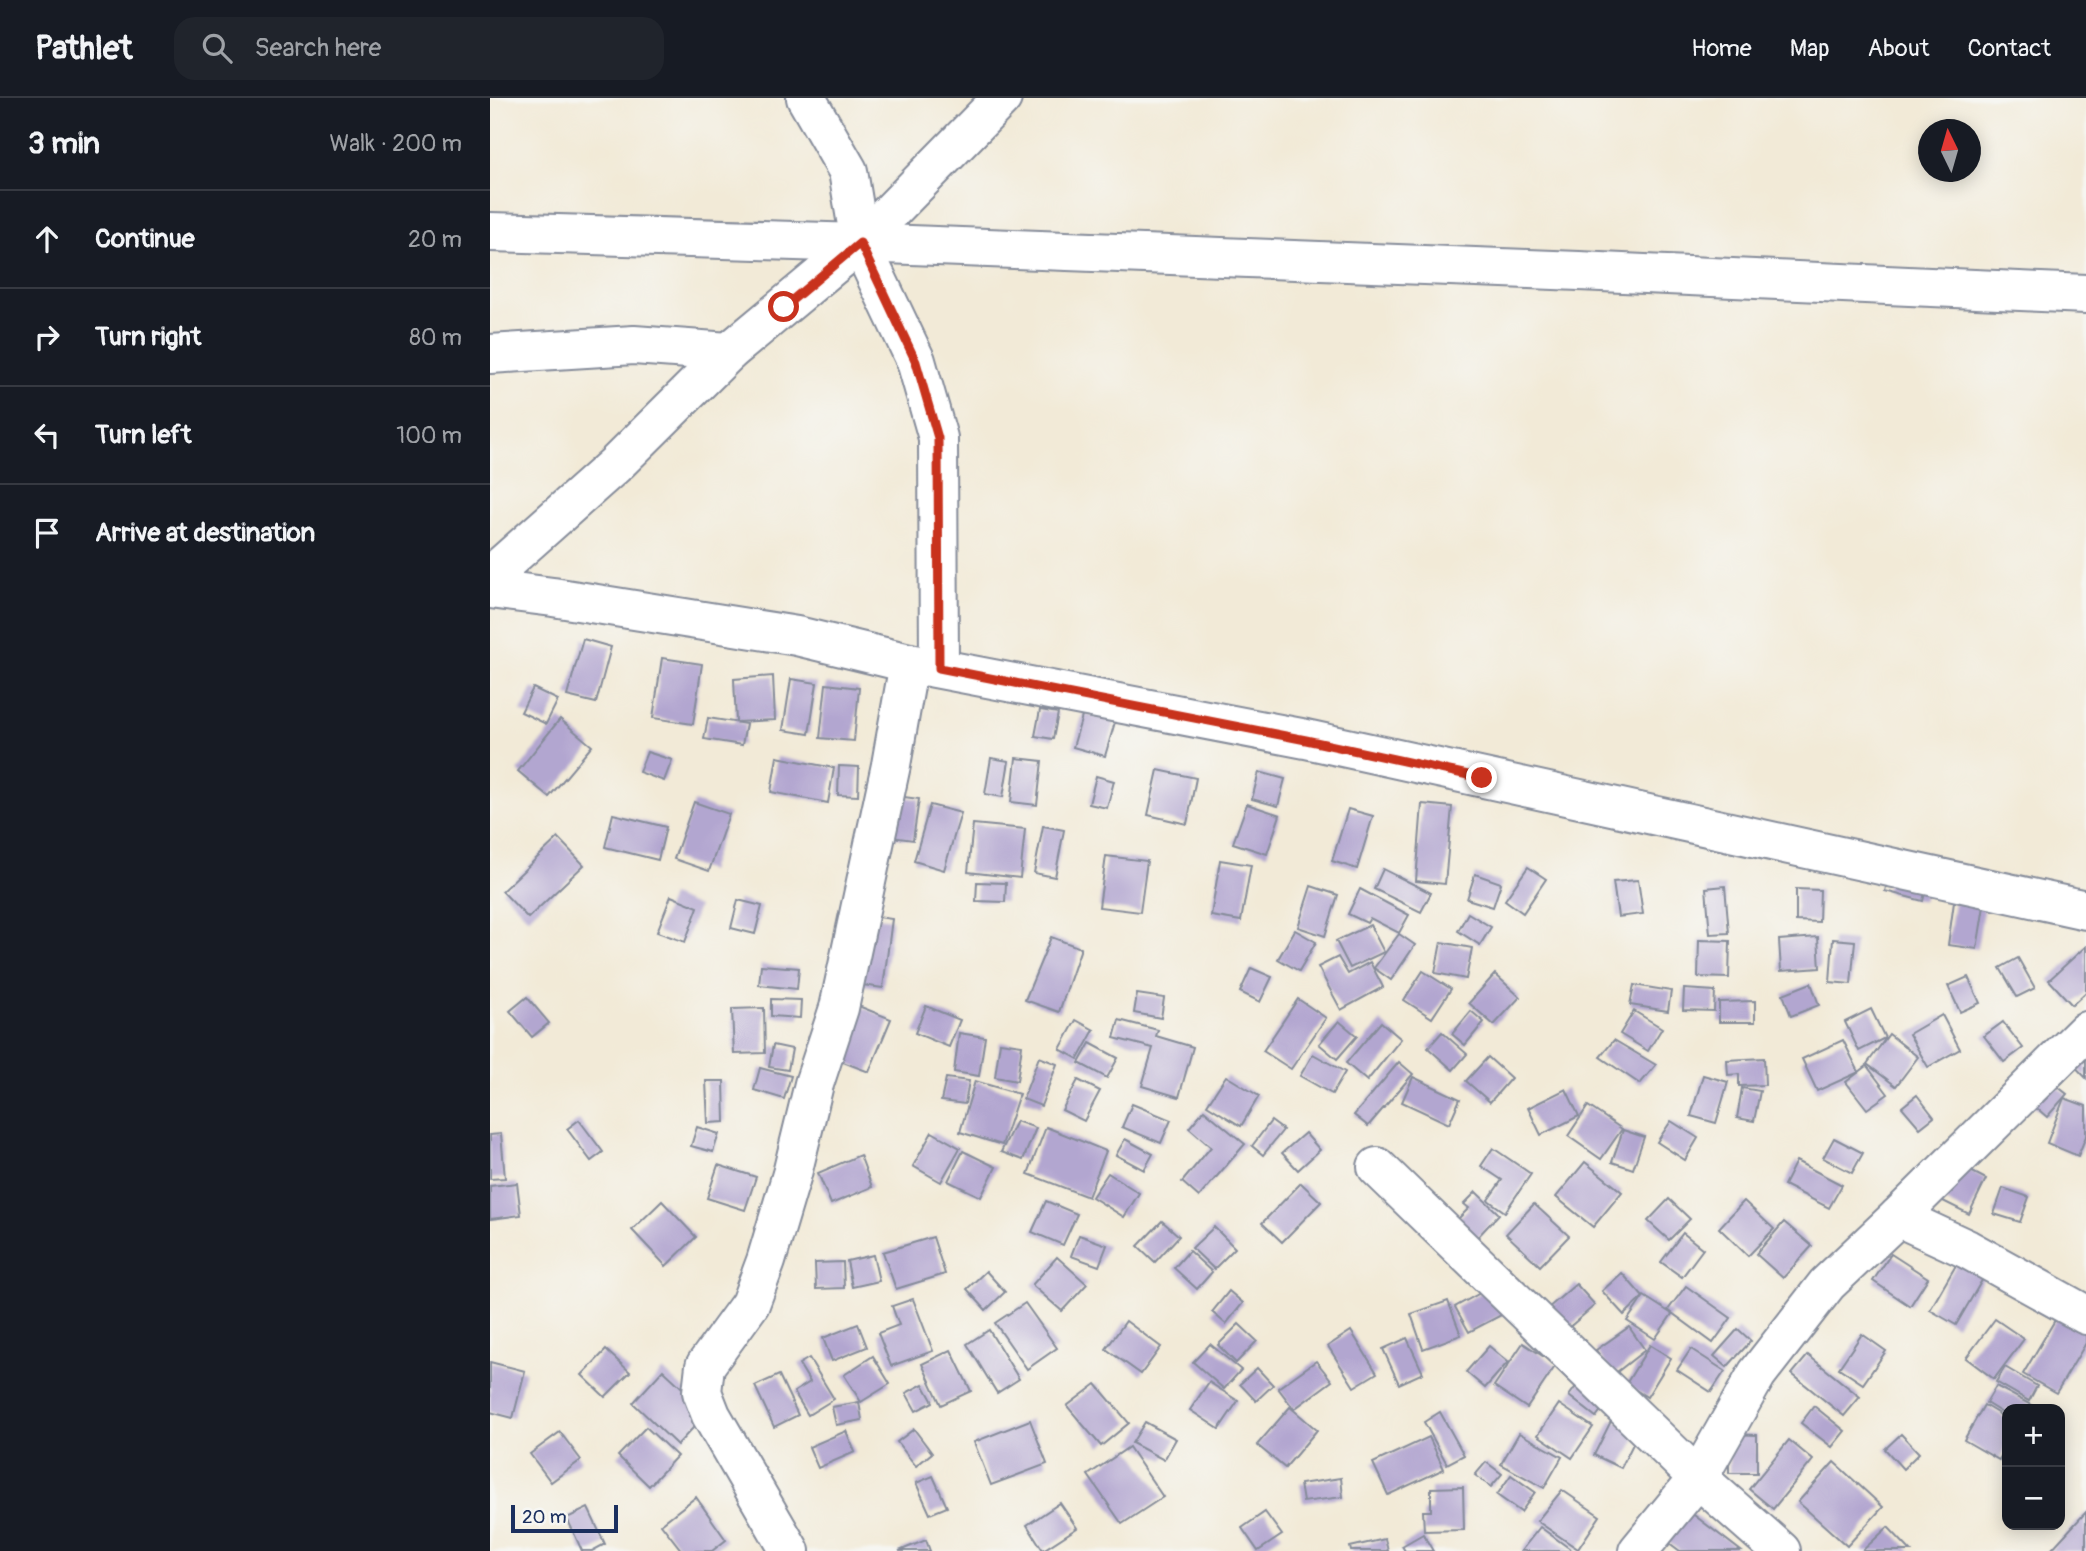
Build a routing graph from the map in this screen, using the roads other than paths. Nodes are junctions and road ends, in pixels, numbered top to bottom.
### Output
1 (806, 98) edge
2 (1002, 98) edge
3 (490, 232) edge
4 (860, 243) junction
5 (2086, 294) edge
6 (729, 352) junction
7 (490, 354) edge
8 (490, 576) edge
9 (490, 589) edge
10 (924, 666) junction
11 (2086, 910) edge
12 (2086, 1031) edge
13 (1377, 1167) dead end
14 (1898, 1217) junction
15 (2086, 1315) edge
16 (1698, 1478) junction
17 (790, 1551) edge
18 (1638, 1551) edge
19 (1781, 1551) edge

1 - 4 main road
2 - 4 main road
3 - 4 main road
4 - 5 main road
4 - 6 main road
4 - 10 main road
6 - 7 main road
6 - 8 main road
9 - 10 main road
10 - 11 main road
10 - 17 main road
12 - 14 main road
13 - 16 main road
14 - 15 main road
14 - 16 main road
16 - 18 main road
16 - 19 main road

